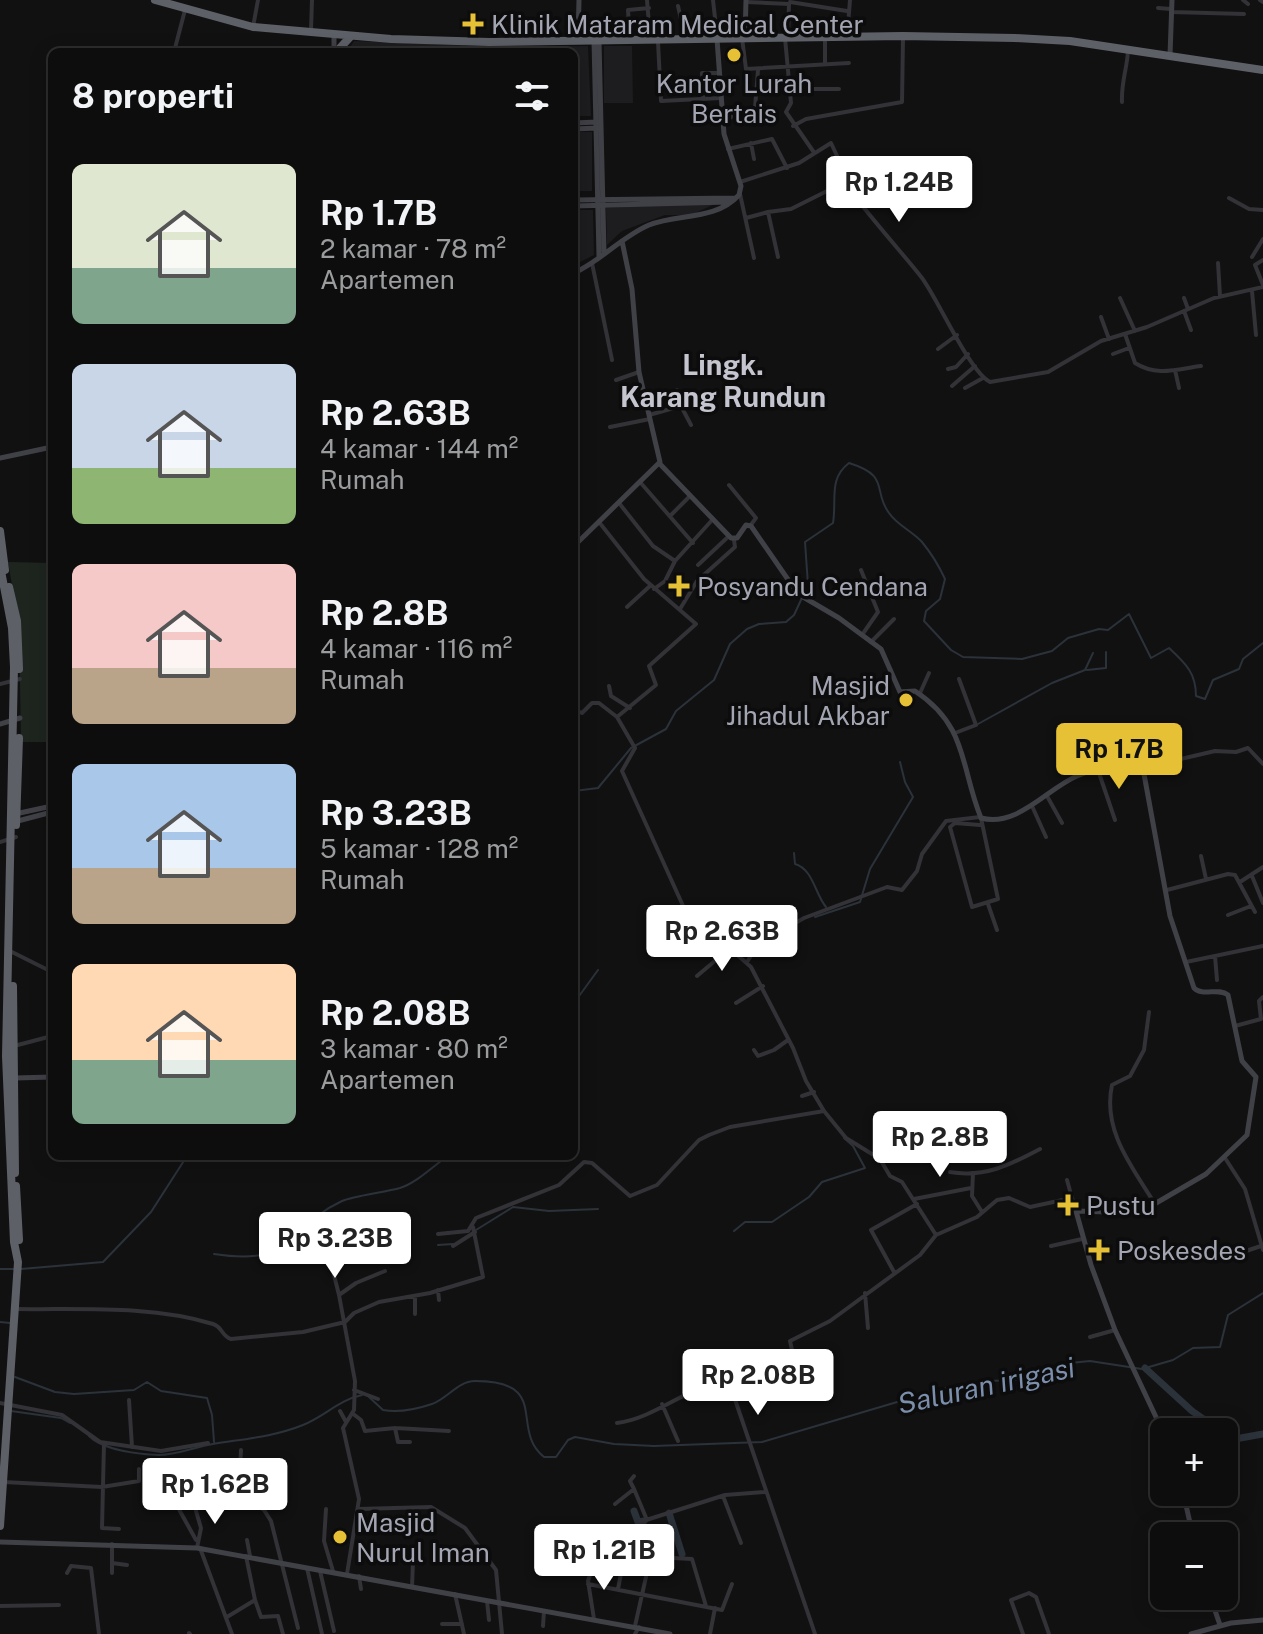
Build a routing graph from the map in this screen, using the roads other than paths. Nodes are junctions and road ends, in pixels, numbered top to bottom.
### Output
1 (155, 0) edge
2 (258, 0) edge
3 (312, 0) edge
4 (579, 0) edge
5 (647, 0) edge
6 (713, 0) edge
7 (850, 0) edge
8 (1172, 0) edge
9 (746, 1) edge
10 (790, 2) edge
11 (678, 6) dead end
12 (649, 8) junction
13 (1158, 8) dead end
14 (185, 10) junction
15 (1171, 10) junction
16 (847, 11) junction
17 (1244, 14) dead end
18 (253, 27) junction
19 (311, 30) junction
20 (295, 31) junction
21 (337, 33) junction
22 (351, 36) junction
23 (903, 36) junction
24 (399, 37) junction
25 (825, 37) junction
26 (847, 37) junction
27 (744, 38) junction
28 (787, 38) junction
29 (686, 39) junction
30 (717, 39) junction
31 (630, 40) junction
32 (654, 40) junction
33 (578, 41) junction
34 (596, 41) junction
35 (490, 47) edge
36 (175, 48) edge
37 (338, 48) edge
38 (341, 48) edge
39 (1128, 49) junction
40 (1170, 55) junction
41 (825, 63) junction
42 (849, 63) dead end
43 (786, 64) junction
44 (758, 70) junction
45 (1263, 70) edge
46 (720, 73) junction
47 (791, 89) junction
48 (839, 89) dead end
49 (721, 98) junction
50 (703, 99) junction
51 (1122, 102) dead end
52 (723, 124) junction
53 (598, 125) junction
54 (578, 126) edge
55 (793, 126) junction
56 (751, 143) junction
57 (727, 149) junction
58 (813, 151) junction
59 (754, 159) dead end
60 (787, 168) junction
61 (740, 182) junction
62 (833, 188) dead end
63 (736, 198) junction
64 (1229, 198) dead end
65 (599, 202) junction
66 (578, 203) edge
67 (1263, 210) edge
68 (768, 212) junction
69 (746, 218) junction
70 (1263, 239) edge
71 (622, 241) junction
72 (602, 254) junction
73 (778, 257) dead end
74 (1252, 257) dead end
75 (754, 258) dead end
76 (1263, 260) edge
77 (592, 263) junction
78 (1218, 263) dead end
79 (578, 271) edge
80 (1263, 286) edge
81 (1252, 291) junction
82 (1220, 296) junction
83 (1120, 298) dead end
84 (1184, 298) dead end
85 (1186, 310) junction
86 (1101, 317) dead end
87 (1191, 330) dead end
88 (1135, 331) junction
89 (1125, 334) junction
90 (957, 335) junction
91 (1256, 335) dead end
92 (1109, 339) junction
93 (1129, 348) junction
94 (938, 349) dead end
95 (968, 354) junction
96 (1113, 354) dead end
97 (612, 360) dead end
98 (975, 366) junction
99 (1201, 366) dead end
100 (948, 369) dead end
101 (1175, 370) junction
102 (639, 372) junction
103 (983, 378) junction
104 (616, 380) dead end
105 (952, 386) dead end
106 (965, 388) dead end
107 (1179, 388) dead end
108 (677, 390) dead end
109 (681, 406) junction
110 (649, 417) junction
111 (691, 425) dead end
112 (610, 427) dead end
113 (48, 448) edge
114 (0, 458) edge
115 (659, 463) junction
116 (640, 482) junction
117 (729, 485) dead end
118 (690, 496) junction
119 (618, 501) junction
120 (670, 516) junction
121 (713, 519) junction
122 (599, 522) junction
123 (750, 526) junction
124 (0, 531) edge
125 (732, 538) junction
126 (578, 542) edge
127 (693, 543) junction
128 (675, 561) junction
129 (698, 565) dead end
130 (0, 566) edge
131 (861, 570) dead end
132 (652, 587) junction
133 (627, 607) dead end
134 (680, 609) junction
135 (894, 619) dead end
136 (862, 635) junction
137 (871, 642) junction
138 (16, 646) junction
139 (929, 673) dead end
140 (17, 679) junction
141 (959, 679) dead end
142 (0, 684) edge
143 (609, 686) dead end
144 (920, 693) junction
145 (630, 708) junction
146 (578, 711) edge
147 (617, 717) junction
148 (17, 718) junction
149 (0, 724) edge
150 (955, 733) junction
151 (1263, 764) edge
152 (1098, 769) junction
153 (1138, 769) junction
154 (1047, 796) junction
155 (1032, 806) junction
156 (48, 807) edge
157 (48, 813) edge
158 (13, 818) junction
159 (981, 820) junction
160 (1115, 820) dead end
161 (1062, 823) dead end
162 (13, 837) junction
163 (1046, 837) dead end
164 (0, 842) edge
165 (1201, 856) dead end
166 (1263, 867) edge
167 (1252, 876) junction
168 (1206, 879) junction
169 (1240, 882) junction
170 (1167, 890) junction
171 (1263, 903) edge
172 (988, 904) junction
173 (1251, 906) junction
174 (1255, 912) dead end
175 (1228, 915) dead end
176 (997, 930) dead end
177 (1263, 946) edge
178 (729, 949) junction
179 (11, 951) junction
180 (1215, 956) junction
181 (747, 962) junction
182 (1186, 962) junction
183 (48, 970) edge
184 (697, 976) dead end
185 (1217, 980) dead end
186 (763, 986) junction
187 (1263, 997) edge
188 (736, 1003) dead end
189 (1149, 1012) dead end
190 (1235, 1026) junction
191 (48, 1037) edge
192 (788, 1040) junction
193 (12, 1046) junction
194 (754, 1050) dead end
195 (1263, 1073) edge
196 (48, 1077) edge
197 (1256, 1077) junction
198 (9, 1078) junction
199 (814, 1092) junction
200 (802, 1096) dead end
201 (824, 1111) junction
202 (7, 1113) edge
203 (1040, 1149) dead end
204 (1225, 1158) junction
205 (950, 1172) dead end
206 (973, 1173) junction
207 (1067, 1180) dead end
208 (971, 1188) junction
209 (1072, 1198) junction
210 (915, 1202) junction
211 (1155, 1204) junction
212 (1077, 1211) junction
213 (983, 1212) junction
214 (319, 1215) dead end
215 (474, 1230) junction
216 (324, 1233) junction
217 (438, 1234) dead end
218 (936, 1235) junction
219 (1082, 1239) junction
220 (303, 1241) dead end
221 (453, 1246) dead end
222 (1051, 1246) dead end
223 (329, 1248) junction
224 (1262, 1248) edge
225 (317, 1254) dead end
226 (1231, 1256) dead end
227 (385, 1271) dead end
228 (894, 1272) junction
229 (438, 1290) junction
230 (865, 1293) junction
231 (339, 1295) junction
232 (415, 1296) junction
233 (439, 1300) dead end
234 (15, 1309) junction
235 (415, 1314) dead end
236 (345, 1322) junction
237 (868, 1328) dead end
238 (1115, 1330) junction
239 (1090, 1337) dead end
240 (691, 1357) dead end
241 (759, 1361) dead end
242 (728, 1379) junction
243 (700, 1388) junction
244 (354, 1393) junction
245 (378, 1399) dead end
246 (738, 1399) junction
247 (129, 1400) dead end
248 (662, 1404) junction
249 (4, 1406) edge
250 (340, 1411) dead end
251 (352, 1413) junction
252 (1156, 1418) edge
253 (346, 1422) junction
254 (617, 1423) dead end
255 (395, 1428) junction
256 (449, 1431) dead end
257 (678, 1441) dead end
258 (410, 1442) dead end
259 (208, 1443) dead end
260 (104, 1444) junction
261 (132, 1447) junction
262 (241, 1450) dead end
263 (139, 1469) dead end
264 (187, 1472) dead end
265 (634, 1476) dead end
266 (228, 1479) junction
267 (2, 1481) edge
268 (102, 1487) junction
269 (634, 1489) junction
270 (764, 1492) junction
271 (724, 1497) junction
272 (176, 1504) dead end
273 (615, 1504) dead end
274 (326, 1509) dead end
275 (358, 1509) junction
276 (196, 1511) dead end
277 (647, 1520) junction
278 (640, 1522) dead end
279 (0, 1526) edge
280 (119, 1529) dead end
281 (196, 1540) junction
282 (247, 1540) dead end
283 (0, 1542) edge
284 (741, 1543) dead end
285 (112, 1544) junction
286 (198, 1548) junction
287 (248, 1556) junction
288 (624, 1558) junction
289 (650, 1559) junction
290 (280, 1561) junction
291 (413, 1561) dead end
292 (112, 1563) junction
293 (127, 1565) dead end
294 (307, 1566) junction
295 (320, 1569) junction
296 (333, 1571) junction
297 (67, 1573) dead end
298 (112, 1573) dead end
299 (347, 1574) junction
300 (359, 1576) junction
301 (588, 1584) junction
302 (732, 1584) dead end
303 (412, 1587) junction
304 (361, 1589) dead end
305 (618, 1589) junction
306 (455, 1594) junction
307 (642, 1594) junction
308 (255, 1600) junction
309 (487, 1601) junction
310 (497, 1603) junction
311 (229, 1604) dead end
312 (59, 1605) dead end
313 (0, 1606) edge
314 (706, 1606) junction
315 (223, 1607) junction
316 (527, 1608) junction
317 (715, 1608) junction
318 (1215, 1610) edge
319 (544, 1611) junction
320 (330, 1616) junction
321 (227, 1617) junction
322 (527, 1617) dead end
323 (319, 1619) junction
324 (594, 1619) junction
325 (489, 1620) dead end
326 (1263, 1620) edge
327 (442, 1624) dead end
328 (462, 1624) junction
329 (1220, 1625) junction
330 (543, 1626) dead end
331 (637, 1626) junction
332 (298, 1628) dead end
333 (334, 1631) dead end
334 (99, 1634) edge
335 (232, 1634) edge
336 (283, 1634) edge
337 (322, 1634) edge
338 (464, 1634) edge
339 (502, 1634) edge
340 (635, 1634) edge
341 (670, 1634) edge
342 (710, 1634) edge
343 (815, 1634) edge
344 (1023, 1634) edge
345 (1049, 1634) edge
346 (1191, 1634) edge

1 - 14 highway
2 - 18 street
3 - 19 street
4 - 33 street
5 - 12 street
6 - 30 street
7 - 16 street
8 - 15 street
9 - 10 street
9 - 27 street
10 - 16 street
10 - 28 street
11 - 29 street
12 - 31 street
12 - 32 street
13 - 15 street
14 - 18 highway
14 - 36 street
15 - 17 street
15 - 40 street
16 - 26 street
18 - 20 highway
19 - 20 highway
19 - 21 highway
20 - 21 highway
21 - 22 highway
21 - 24 highway
21 - 37 street
22 - 24 highway
22 - 38 highway
23 - 26 highway
23 - 39 highway
23 - 55 street
24 - 35 highway
25 - 26 highway
25 - 28 highway
25 - 41 street
27 - 28 highway
27 - 30 highway
27 - 44 street
28 - 43 street
29 - 30 highway
29 - 32 highway
30 - 46 street
31 - 32 highway
31 - 34 highway
32 - 50 street
33 - 34 highway
33 - 35 highway
34 - 53 street
39 - 40 highway
39 - 51 street
40 - 45 highway
41 - 42 street
41 - 43 street
43 - 44 street
43 - 47 street
44 - 52 street
46 - 49 street
46 - 50 street
47 - 48 street
47 - 55 street
49 - 50 street
49 - 52 street
52 - 57 street
53 - 54 street
53 - 65 street
55 - 58 street
56 - 57 street
56 - 59 street
56 - 60 street
57 - 61 street
58 - 60 street
58 - 90 street
60 - 61 street
61 - 63 street
62 - 68 street
63 - 65 street
63 - 69 street
63 - 71 street
64 - 67 street
65 - 66 street
65 - 72 street
68 - 69 street
68 - 73 street
69 - 75 street
70 - 74 street
71 - 72 street
71 - 102 street
72 - 77 street
76 - 80 street
77 - 79 street
77 - 97 street
78 - 82 street
80 - 81 street
81 - 82 street
81 - 91 street
82 - 85 street
83 - 88 street
84 - 85 street
85 - 87 street
85 - 88 street
86 - 92 street
88 - 89 street
89 - 92 street
89 - 93 street
90 - 94 street
90 - 95 street
92 - 103 street
93 - 96 street
93 - 101 street
95 - 98 street
95 - 100 street
98 - 103 street
98 - 105 street
99 - 101 street
101 - 107 street
102 - 104 street
102 - 110 street
103 - 106 street
108 - 109 street
109 - 110 street
109 - 111 street
110 - 112 street
110 - 115 street
113 - 114 street
115 - 116 street
115 - 118 street
116 - 119 street
116 - 120 street
117 - 123 street
118 - 120 street
118 - 121 street
119 - 122 street
119 - 128 street
120 - 127 street
121 - 125 street
121 - 127 street
122 - 126 street
122 - 132 street
123 - 125 street
123 - 136 street
124 - 138 highway
125 - 129 street
125 - 134 street
127 - 128 street
128 - 132 street
130 - 138 highway
131 - 136 street
132 - 133 street
132 - 134 street
134 - 145 street
135 - 137 street
136 - 137 street
137 - 144 street
138 - 140 highway
139 - 144 street
140 - 142 street
140 - 148 highway
141 - 150 street
143 - 145 street
144 - 150 street
145 - 147 street
146 - 147 street
147 - 178 street
148 - 149 street
148 - 158 highway
150 - 159 street
151 - 153 street
152 - 153 street
152 - 154 street
152 - 160 street
153 - 170 street
154 - 155 street
154 - 161 street
155 - 159 street
155 - 163 street
156 - 158 street
157 - 158 street
158 - 162 highway
159 - 172 street
159 - 172 street
159 - 181 street
162 - 164 street
162 - 179 highway
165 - 168 street
166 - 167 street
167 - 169 street
167 - 171 street
168 - 169 street
168 - 170 street
169 - 173 street
170 - 182 street
172 - 176 street
173 - 174 street
173 - 175 street
177 - 180 street
178 - 181 street
178 - 184 street
179 - 183 street
179 - 193 highway
179 - 198 highway
180 - 182 street
180 - 185 street
181 - 186 street
182 - 190 street
186 - 188 street
186 - 192 street
187 - 190 street
189 - 211 street
190 - 197 street
191 - 193 street
192 - 194 street
192 - 199 street
193 - 198 highway
195 - 197 street
196 - 198 street
197 - 204 street
198 - 202 highway
199 - 200 street
199 - 201 street
201 - 210 street
201 - 215 street
202 - 234 highway
203 - 206 street
204 - 211 street
204 - 224 street
205 - 206 street
206 - 208 street
207 - 209 street
208 - 210 street
208 - 213 street
209 - 212 street
209 - 213 street
210 - 218 street
210 - 228 street
211 - 212 street
212 - 219 street
213 - 218 street
214 - 216 street
215 - 217 street
215 - 221 street
215 - 229 street
216 - 220 street
216 - 223 street
218 - 228 street
219 - 222 street
219 - 238 street
223 - 225 street
223 - 231 street
224 - 226 street
227 - 231 street
228 - 230 street
229 - 232 street
229 - 233 street
230 - 237 street
230 - 246 street
231 - 236 street
232 - 235 street
232 - 236 street
234 - 236 street
234 - 249 highway
236 - 244 street
238 - 239 street
238 - 252 street
240 - 243 street
241 - 242 street
242 - 243 street
242 - 246 street
243 - 248 street
244 - 245 street
244 - 251 street
246 - 270 street
247 - 261 street
248 - 254 street
248 - 257 street
249 - 260 street
249 - 267 highway
250 - 253 street
251 - 253 street
251 - 255 street
253 - 275 street
255 - 256 street
255 - 258 street
259 - 261 street
260 - 261 street
260 - 268 street
262 - 266 street
263 - 268 street
264 - 266 street
265 - 269 street
266 - 290 street
267 - 268 street
267 - 279 highway
268 - 280 street
269 - 273 street
269 - 277 street
270 - 271 street
270 - 343 street
271 - 277 street
271 - 284 street
272 - 281 street
274 - 296 street
275 - 299 street
275 - 310 street
276 - 281 street
277 - 278 street
281 - 286 street
282 - 287 street
283 - 285 street
285 - 286 street
285 - 292 street
286 - 287 street
286 - 315 street
287 - 290 street
287 - 308 street
288 - 289 street
288 - 301 street
288 - 305 street
289 - 307 street
289 - 314 street
290 - 294 street
290 - 332 street
291 - 303 street
292 - 293 street
292 - 298 street
294 - 295 street
294 - 323 street
295 - 296 street
295 - 320 street
296 - 299 street
297 - 334 street
299 - 300 street
300 - 303 street
300 - 304 street
301 - 305 street
301 - 324 street
302 - 317 street
303 - 306 street
305 - 307 street
306 - 309 street
306 - 328 street
307 - 314 street
307 - 331 street
308 - 321 street
308 - 336 street
309 - 310 street
309 - 325 street
310 - 316 street
310 - 339 street
311 - 315 street
312 - 313 street
314 - 317 street
315 - 321 street
316 - 319 street
316 - 322 street
317 - 342 street
318 - 329 street
319 - 324 street
319 - 330 street
320 - 323 street
320 - 333 street
321 - 335 street
323 - 337 street
324 - 331 street
326 - 329 street
327 - 328 street
328 - 338 street
329 - 346 street
331 - 340 street
331 - 341 street
344 - 345 street

